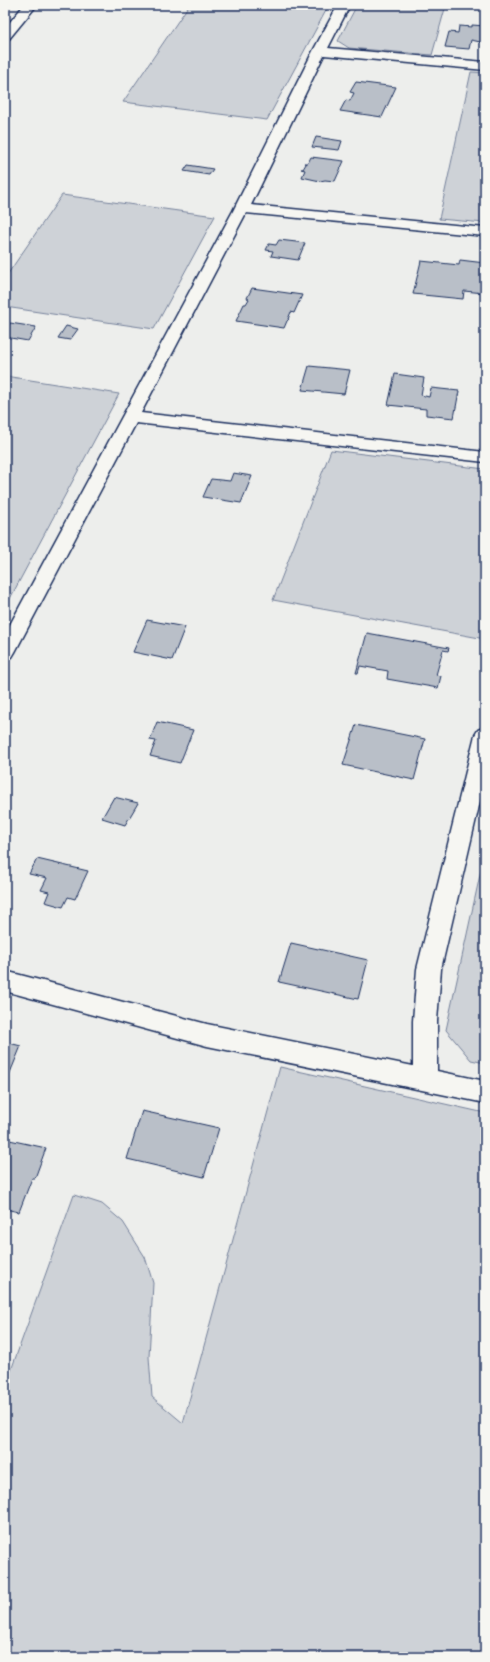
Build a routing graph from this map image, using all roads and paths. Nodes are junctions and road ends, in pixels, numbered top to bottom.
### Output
1 (31, 5) edge
2 (344, 5) edge
3 (5, 36) edge
4 (319, 51) junction
5 (485, 66) edge
6 (241, 208) junction
7 (485, 232) edge
8 (132, 417) junction
9 (485, 457) edge
10 (5, 652) edge
11 (485, 735) edge
12 (5, 981) edge
13 (425, 1080) junction
14 (485, 1092) edge

1 - 3 street
2 - 4 street
4 - 5 street
4 - 6 street
6 - 7 street
6 - 8 street
8 - 9 street
8 - 10 street
11 - 13 street
12 - 13 street
13 - 14 street

